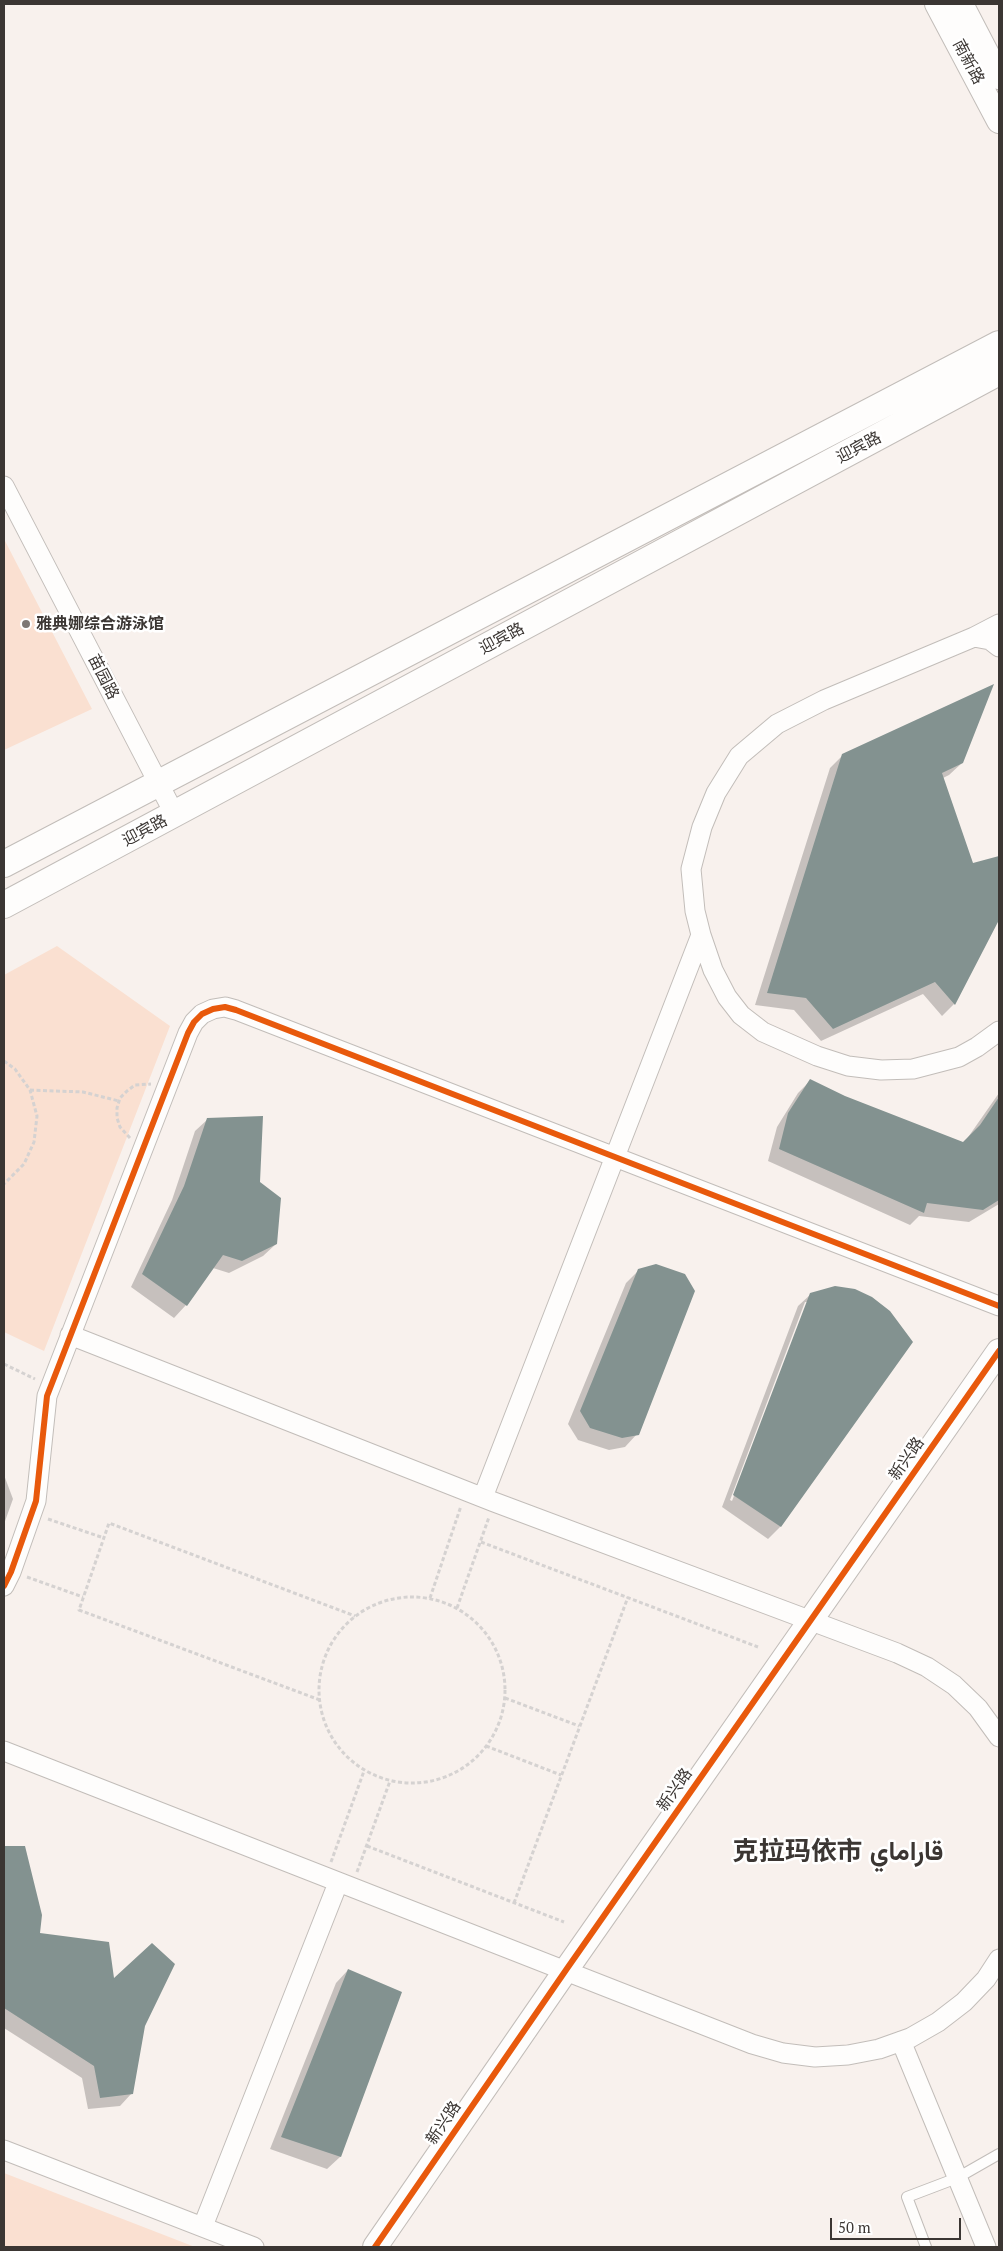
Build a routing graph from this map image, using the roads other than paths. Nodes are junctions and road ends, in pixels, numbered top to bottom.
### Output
1 (937, 4) edge
2 (962, 4) edge
3 (999, 76) edge
4 (999, 121) edge
5 (999, 329) edge
6 (999, 344) edge
7 (965, 361) junction
8 (999, 372) edge
9 (999, 381) edge
10 (972, 387) junction
11 (4, 486) edge
12 (999, 624) edge
13 (974, 636) junction
14 (999, 647) edge
15 (157, 782) junction
16 (175, 815) junction
17 (4, 864) edge
18 (4, 905) edge
19 (701, 935) junction
20 (999, 1031) edge
21 (615, 1158) junction
22 (999, 1306) edge
23 (70, 1336) junction
24 (999, 1351) edge
25 (481, 1497) junction
26 (8, 1579) edge
27 (810, 1620) junction
28 (999, 1737) edge
29 (4, 1751) edge
30 (338, 1883) junction
31 (999, 1959) edge
32 (566, 1970) junction
33 (900, 2041) junction
34 (4, 2150) edge
35 (999, 2154) edge
36 (957, 2178) junction
37 (203, 2226) junction
38 (254, 2247) edge
39 (375, 2247) edge
40 (926, 2247) edge
41 (986, 2247) edge

1 - 4 street, 南新路
2 - 3 street, 南新路
5 - 7 street
6 - 7 main road, 迎宾路
7 - 15 main road, 迎宾路
8 - 10 main road, 迎宾路
9 - 10 street
10 - 16 main road, 迎宾路
11 - 15 street, 苗园路
12 - 13 street
13 - 14 street
13 - 19 street
15 - 16 street, 苗园路
15 - 17 main road, 迎宾路
16 - 18 main road, 迎宾路
19 - 20 street
19 - 21 street
21 - 22 street
21 - 23 street
21 - 25 street
23 - 25 street
23 - 26 street
24 - 27 street, 新兴路
25 - 27 street
27 - 28 street
27 - 32 street, 新兴路
29 - 30 street
30 - 32 street
30 - 37 street
31 - 33 street
32 - 33 street
32 - 39 street, 新兴路
33 - 36 street
34 - 37 street
35 - 36 lane
36 - 40 lane
36 - 41 street
37 - 38 street

